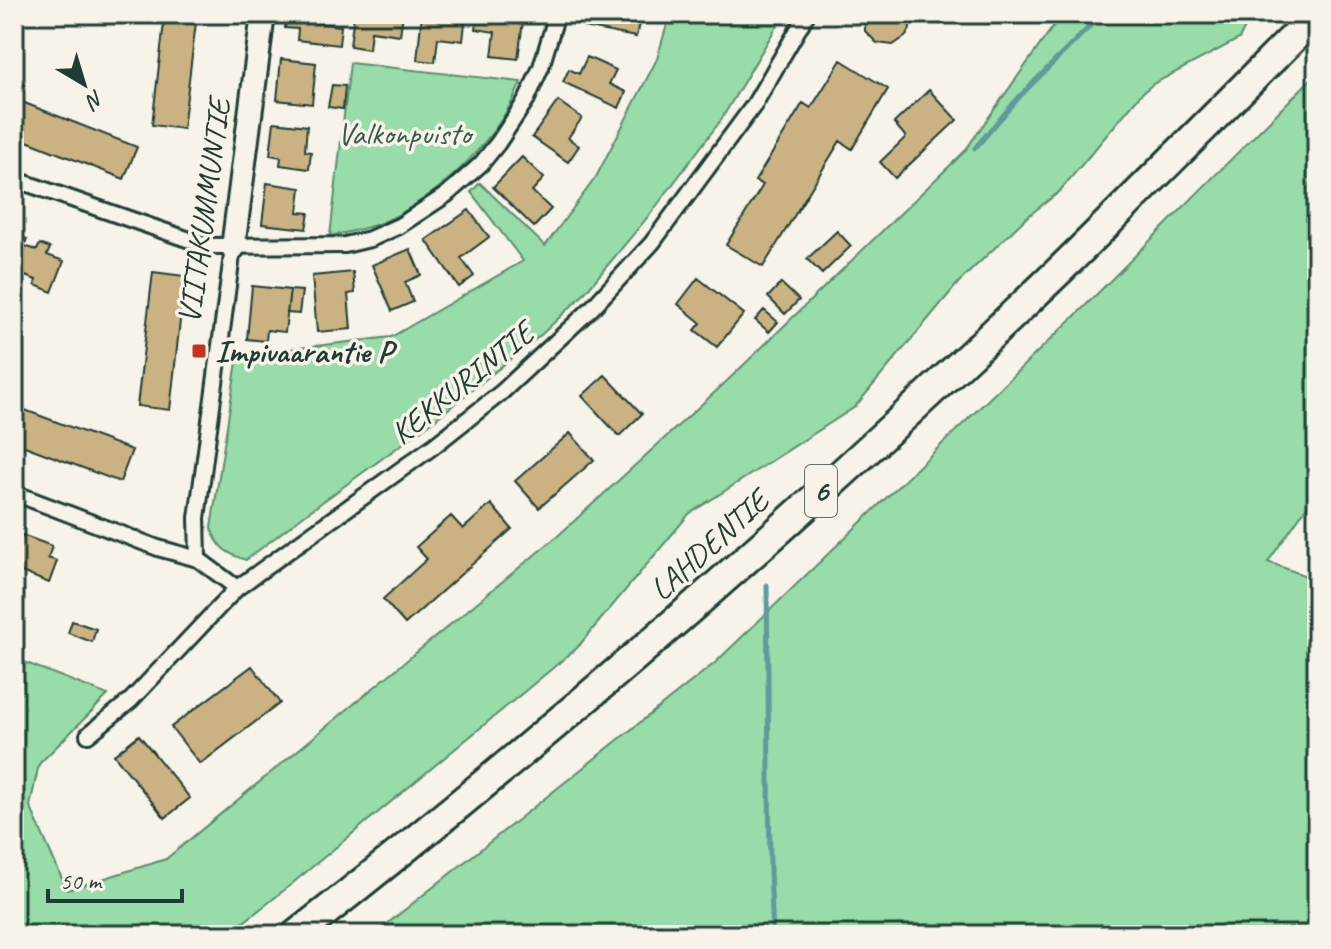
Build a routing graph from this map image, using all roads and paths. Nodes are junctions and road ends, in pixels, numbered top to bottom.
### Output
1 (263, 14) edge
2 (557, 14) edge
3 (807, 14) edge
4 (1317, 14) edge
5 (14, 179) edge
6 (233, 248) junction
7 (14, 493) edge
8 (198, 559) junction
9 (237, 588) junction
10 (88, 735) dead end
11 (296, 935) edge

1 - 6 street, VIITAKUMMUNTIE
2 - 6 street
3 - 9 street, KEKKURINTIE
4 - 11 highway, LAHDENTIE / 6
5 - 6 street
6 - 8 street, VIITAKUMMUNTIE
7 - 8 street
8 - 9 street
9 - 10 street, KEKKURINTIE

